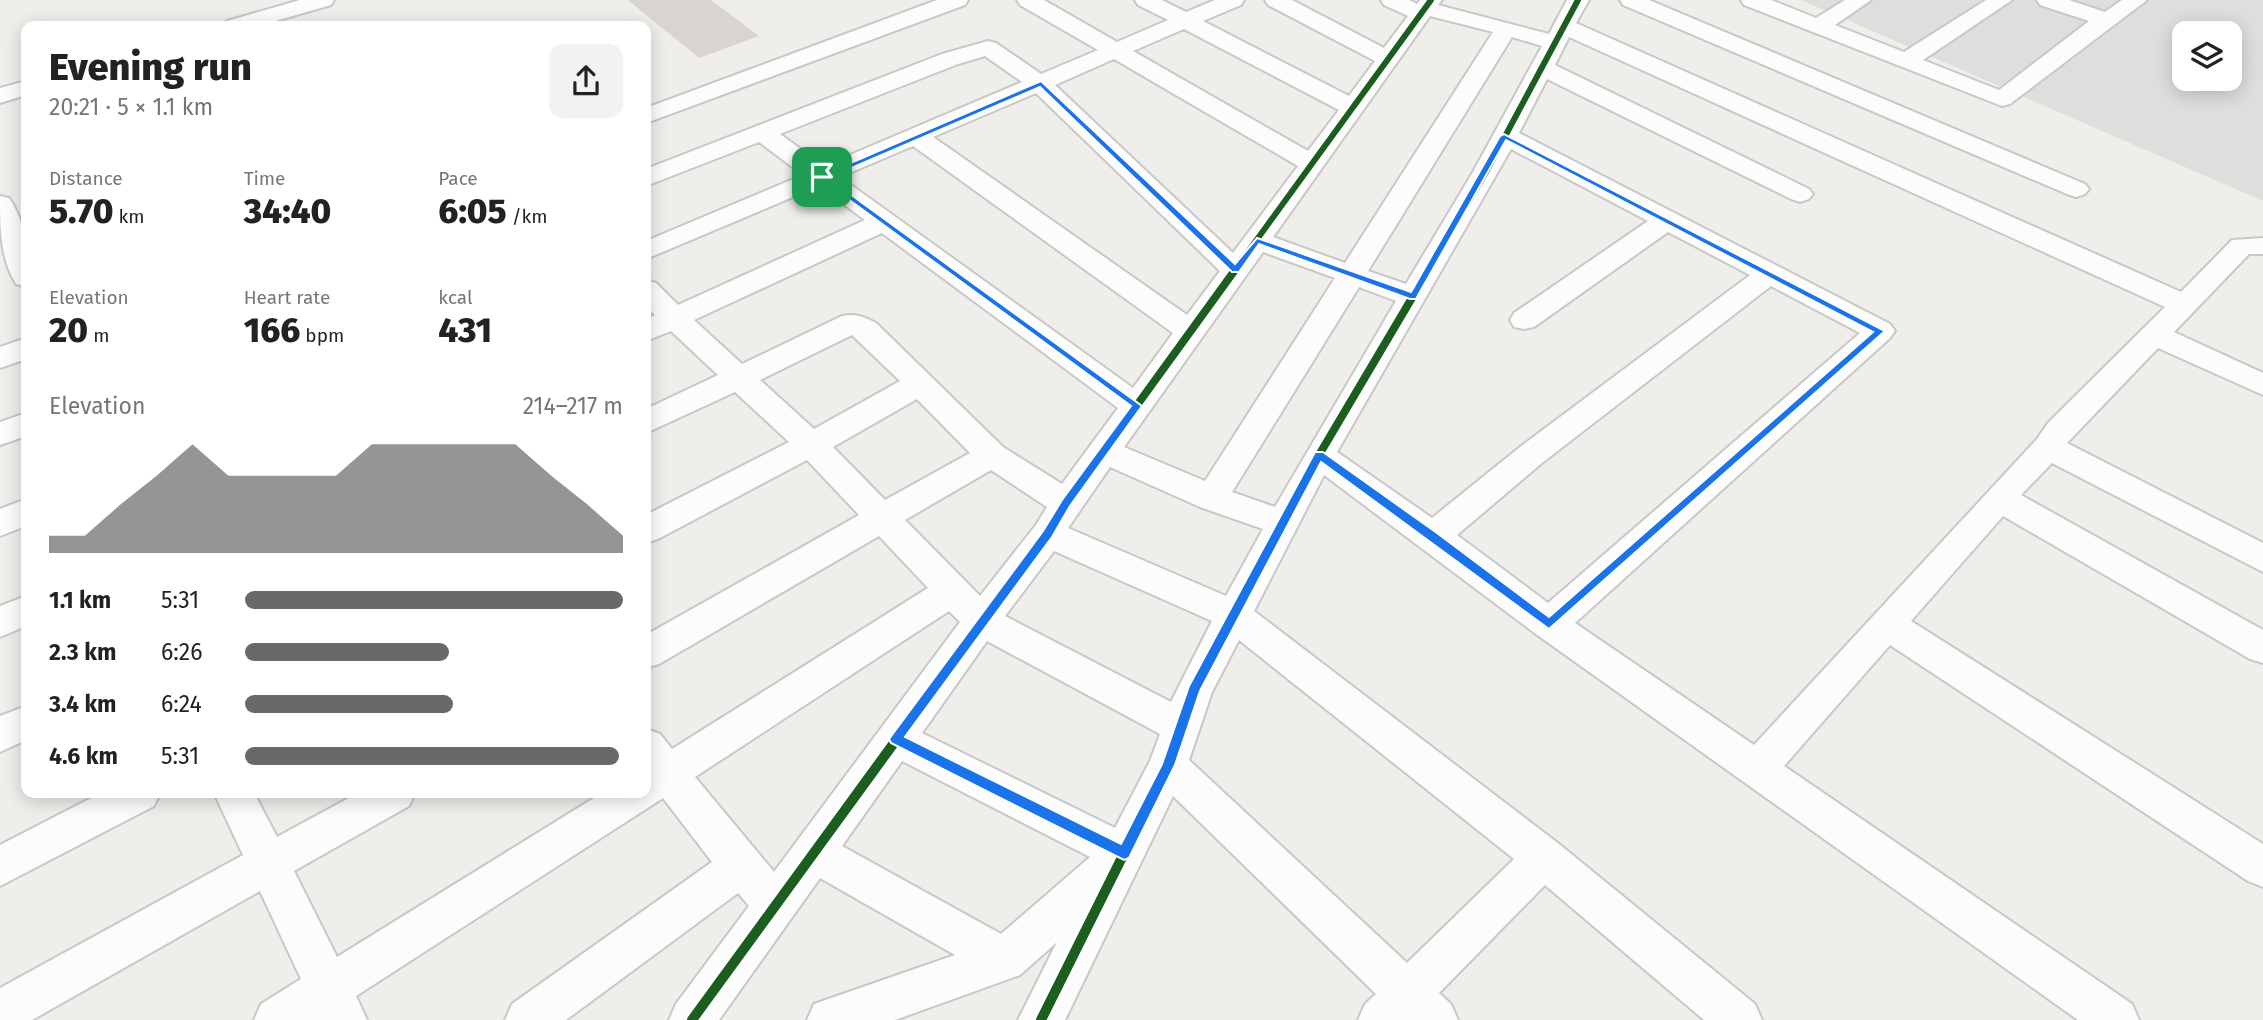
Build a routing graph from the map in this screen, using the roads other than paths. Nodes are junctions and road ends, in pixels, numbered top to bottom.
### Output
1 (323, 0) edge
2 (957, 0) edge
3 (1028, 0) edge
4 (1146, 0) edge
5 (1233, 0) edge
6 (1276, 0) edge
7 (1631, 0) edge
8 (1752, 0) edge
9 (1860, 0) edge
10 (2001, 0) edge
11 (2048, 0) edge
12 (2136, 0) edge
13 (1417, 5) edge
14 (2105, 19) junction
15 (1184, 20) junction
16 (252, 21) edge
17 (1561, 23) edge
18 (1818, 26) junction
19 (1506, 29) junction
20 (1116, 51) junction
21 (1388, 59) junction
22 (1905, 61) junction
23 (1670, 72) junction
24 (1041, 84) junction
25 (21, 90) edge
26 (0, 96) edge
27 (1611, 102) junction
28 (1353, 108) junction
29 (651, 114) edge
30 (761, 132) junction
31 (1504, 136) junction
32 (917, 137) junction
33 (1312, 164) junction
34 (651, 176) edge
35 (822, 177) junction
36 (2076, 190) dead end
37 (1800, 194) dead end
38 (0, 205) edge
39 (1667, 220) junction
40 (883, 222) junction
41 (1257, 240) junction
42 (2263, 246) edge
43 (651, 249) edge
44 (21, 264) edge
45 (1235, 270) junction
46 (1350, 273) junction
47 (1770, 273) junction
48 (651, 294) edge
49 (1413, 296) junction
50 (2184, 304) junction
51 (674, 318) junction
52 (1524, 320) dead end
53 (651, 329) edge
54 (1191, 332) junction
55 (2156, 335) junction
56 (21, 350) edge
57 (0, 358) edge
58 (738, 376) junction
59 (919, 384) junction
60 (2263, 385) edge
61 (1137, 406) junction
62 (651, 420) edge
63 (21, 426) edge
64 (0, 434) edge
65 (810, 443) junction
66 (2048, 447) junction
67 (1104, 451) junction
68 (992, 455) junction
69 (1319, 455) junction
70 (1212, 498) junction
71 (1999, 498) junction
72 (1066, 503) junction
73 (21, 514) edge
74 (882, 519) junction
75 (0, 523) edge
76 (1283, 523) junction
77 (651, 527) edge
78 (1048, 534) junction
79 (1433, 536) junction
80 (2263, 558) edge
81 (951, 591) junction
82 (21, 612) edge
83 (1234, 615) junction
84 (981, 621) junction
85 (0, 622) edge
86 (1549, 624) junction
87 (1886, 624) junction
88 (2263, 649) edge
89 (651, 650) edge
90 (21, 724) edge
91 (1181, 726) junction
92 (0, 735) edge
93 (896, 739) junction
94 (1168, 765) junction
95 (1756, 770) junction
96 (651, 774) edge
97 (651, 777) edge
98 (130, 798) edge
99 (236, 798) edge
100 (386, 798) edge
101 (617, 798) edge
102 (813, 852) junction
103 (1124, 853) junction
104 (1544, 858) junction
105 (268, 863) junction
106 (0, 866) edge
107 (741, 866) junction
108 (2263, 867) edge
109 (775, 905) junction
110 (1005, 960) junction
111 (335, 1004) edge
112 (1408, 1011) edge
113 (0, 1013) edge
114 (276, 1020) edge
115 (528, 1020) edge
116 (692, 1020) edge
117 (830, 1020) edge
118 (1041, 1020) edge
119 (1739, 1020) edge
120 (2116, 1020) edge

1 - 16 street
2 - 29 street
3 - 20 street
4 - 15 street
5 - 15 street
6 - 21 street
7 - 36 street
8 - 18 street
9 - 18 street
10 - 22 street
11 - 14 street
12 - 14 street
13 - 19 street
13 - 21 street
14 - 22 street
15 - 20 street
15 - 28 street
17 - 19 street
17 - 23 street
17 - 27 street
17 - 31 street
18 - 22 street
19 - 46 street
20 - 24 street
20 - 33 street
21 - 28 street
23 - 27 street
23 - 50 street
24 - 30 street
24 - 32 street
24 - 45 street
25 - 26 street
27 - 37 street
28 - 33 street
30 - 34 street
30 - 35 street
31 - 39 street
31 - 49 street
32 - 35 street
32 - 54 street
33 - 41 street
35 - 40 street
35 - 43 street
38 - 44 street
39 - 47 street
39 - 52 street
40 - 51 street
40 - 61 street
41 - 45 street
41 - 46 street
42 - 50 street
45 - 54 street
46 - 49 street
46 - 70 street
47 - 79 street
47 - 86 street
48 - 51 street
49 - 69 street
50 - 55 street
51 - 53 street
51 - 58 street
54 - 61 street
55 - 60 street
55 - 66 street
56 - 57 street
58 - 59 street
58 - 62 street
58 - 65 street
59 - 65 street
59 - 68 street
61 - 67 street
63 - 64 street
65 - 74 street
65 - 77 street
66 - 71 street
66 - 80 street
67 - 70 street
67 - 72 street
68 - 72 street
68 - 74 street
69 - 76 street
69 - 79 street
70 - 76 street
71 - 87 street
71 - 88 street
72 - 78 street
73 - 75 street
74 - 81 street
74 - 89 street
76 - 83 street
78 - 83 street
78 - 84 street
79 - 86 street
81 - 84 street
81 - 96 street
82 - 85 street
83 - 91 street
83 - 104 street
84 - 91 street
84 - 93 street
86 - 95 street
87 - 95 street
87 - 108 street
90 - 92 street
91 - 94 street
93 - 102 street
93 - 103 street
94 - 103 street
94 - 112 street
95 - 120 street
97 - 107 street
98 - 106 street
99 - 105 street
100 - 105 street
101 - 111 street
102 - 109 street
102 - 110 street
103 - 110 street
103 - 118 street
104 - 112 street
104 - 119 street
105 - 111 street
105 - 113 street
107 - 109 street
107 - 115 street
109 - 116 street
110 - 117 street
111 - 114 street

